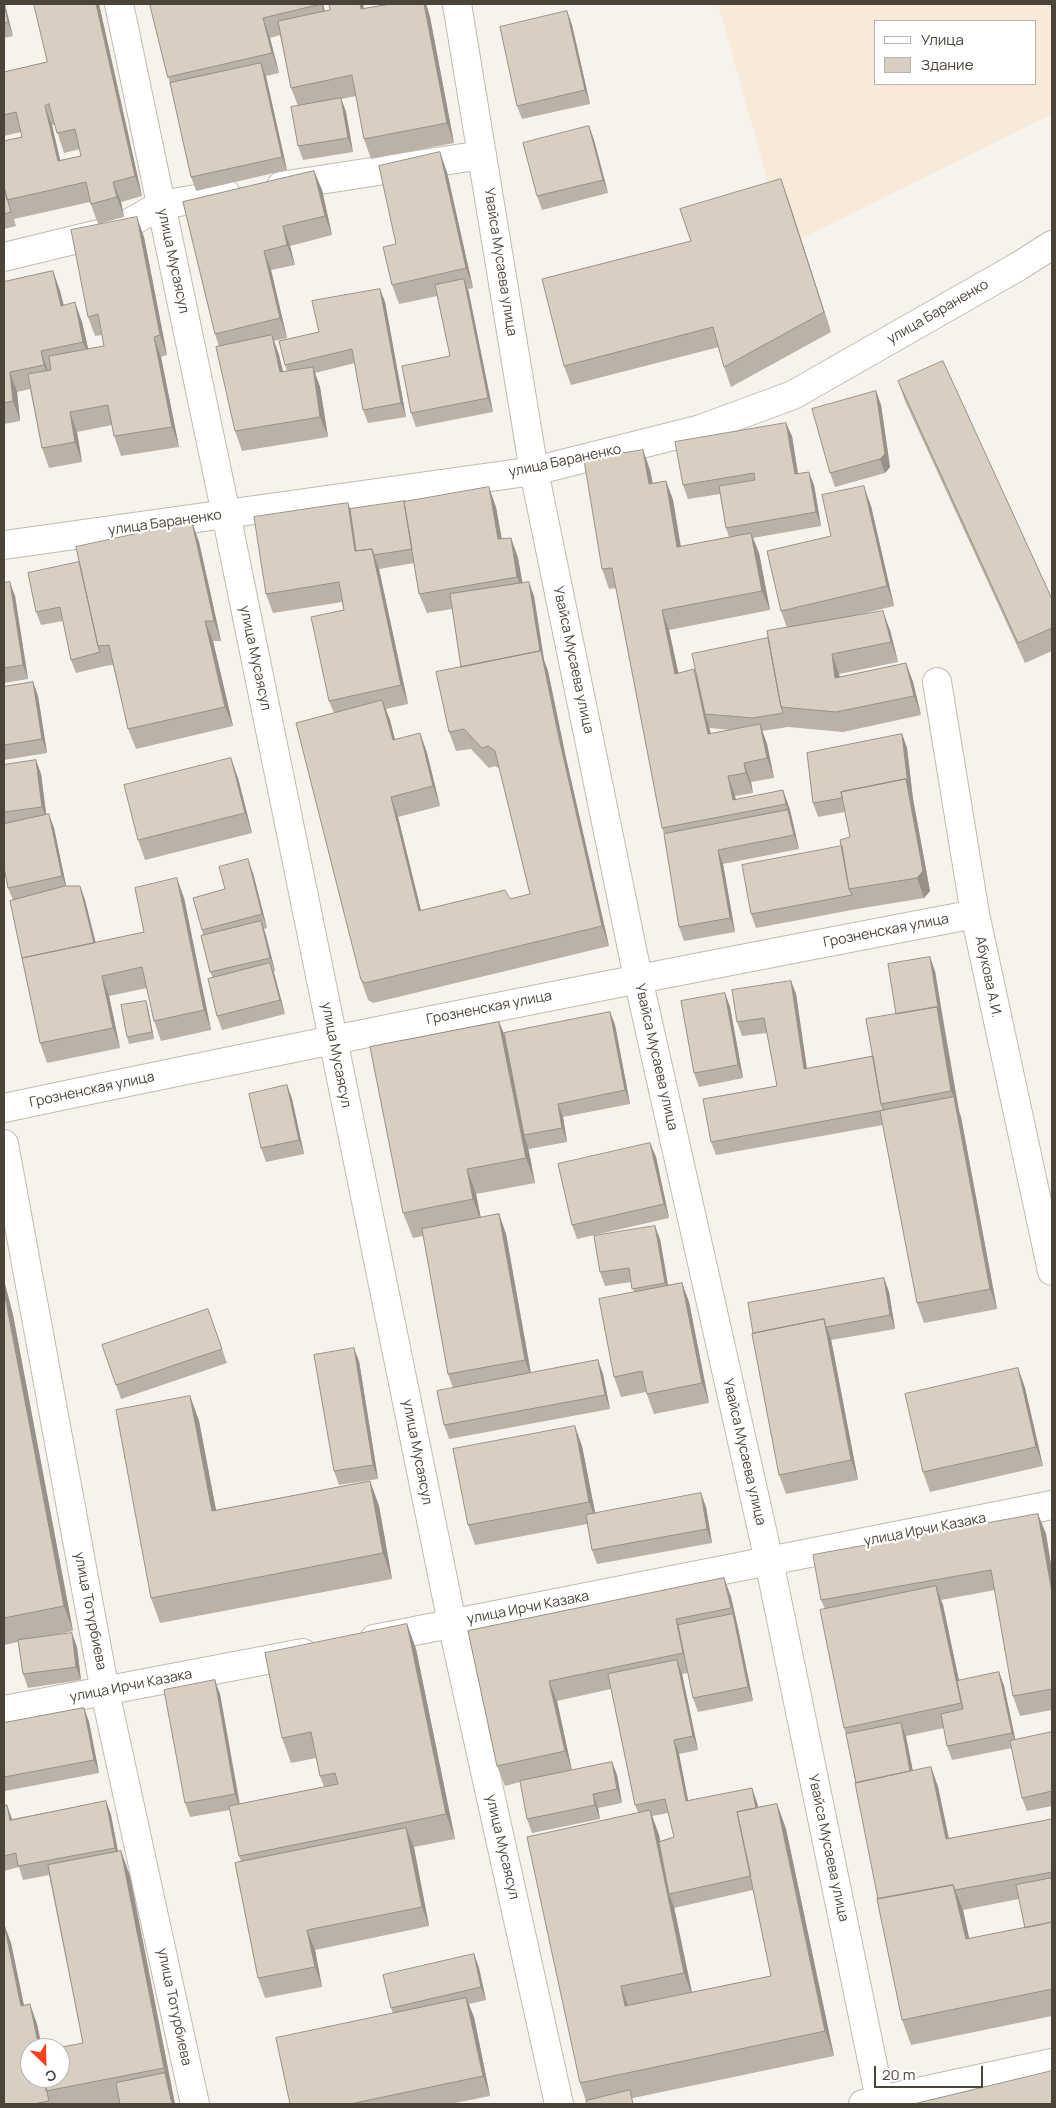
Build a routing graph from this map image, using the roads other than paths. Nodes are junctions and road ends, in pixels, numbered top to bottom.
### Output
1 (119, 4) edge
2 (457, 4) edge
3 (482, 155) junction
4 (161, 205) junction
5 (1052, 245) edge
6 (4, 257) edge
7 (534, 471) junction
8 (226, 514) junction
9 (4, 545) edge
10 (938, 682) dead end
11 (975, 914) junction
12 (638, 978) junction
13 (333, 1039) junction
14 (4, 1108) edge
15 (4, 1144) edge
16 (1052, 1271) edge
17 (1052, 1505) edge
18 (769, 1561) junction
19 (452, 1624) junction
20 (105, 1692) junction
21 (4, 1710) edge
22 (1052, 2063) edge
23 (874, 2103) edge
24 (195, 2104) edge
25 (559, 2104) edge

1 - 4 street, улица Мусаясул
2 - 3 street, Увайса Мусаева улица
3 - 4 street
3 - 7 street, Увайса Мусаева улица
4 - 6 street
4 - 8 street, улица Мусаясул
5 - 7 street, улица Бараненко
7 - 8 street, улица Бараненко
7 - 12 street, Увайса Мусаева улица
8 - 9 street, улица Бараненко
8 - 13 street, улица Мусаясул
10 - 11 street, Абукова А.И.
11 - 12 street, Грозненская улица
11 - 16 street, Абукова А.И.
12 - 13 street, Грозненская улица
12 - 18 street, Увайса Мусаева улица
13 - 14 street, Грозненская улица
13 - 19 street, улица Мусаясул
15 - 20 street, улица Тотурбиева
17 - 18 street, улица Ирчи Казака
18 - 19 street, улица Ирчи Казака
18 - 23 street, Увайса Мусаева улица
19 - 20 street, улица Ирчи Казака
19 - 25 street, улица Мусаясул
20 - 21 street, улица Ирчи Казака
20 - 24 street, улица Тотурбиева
22 - 23 street

